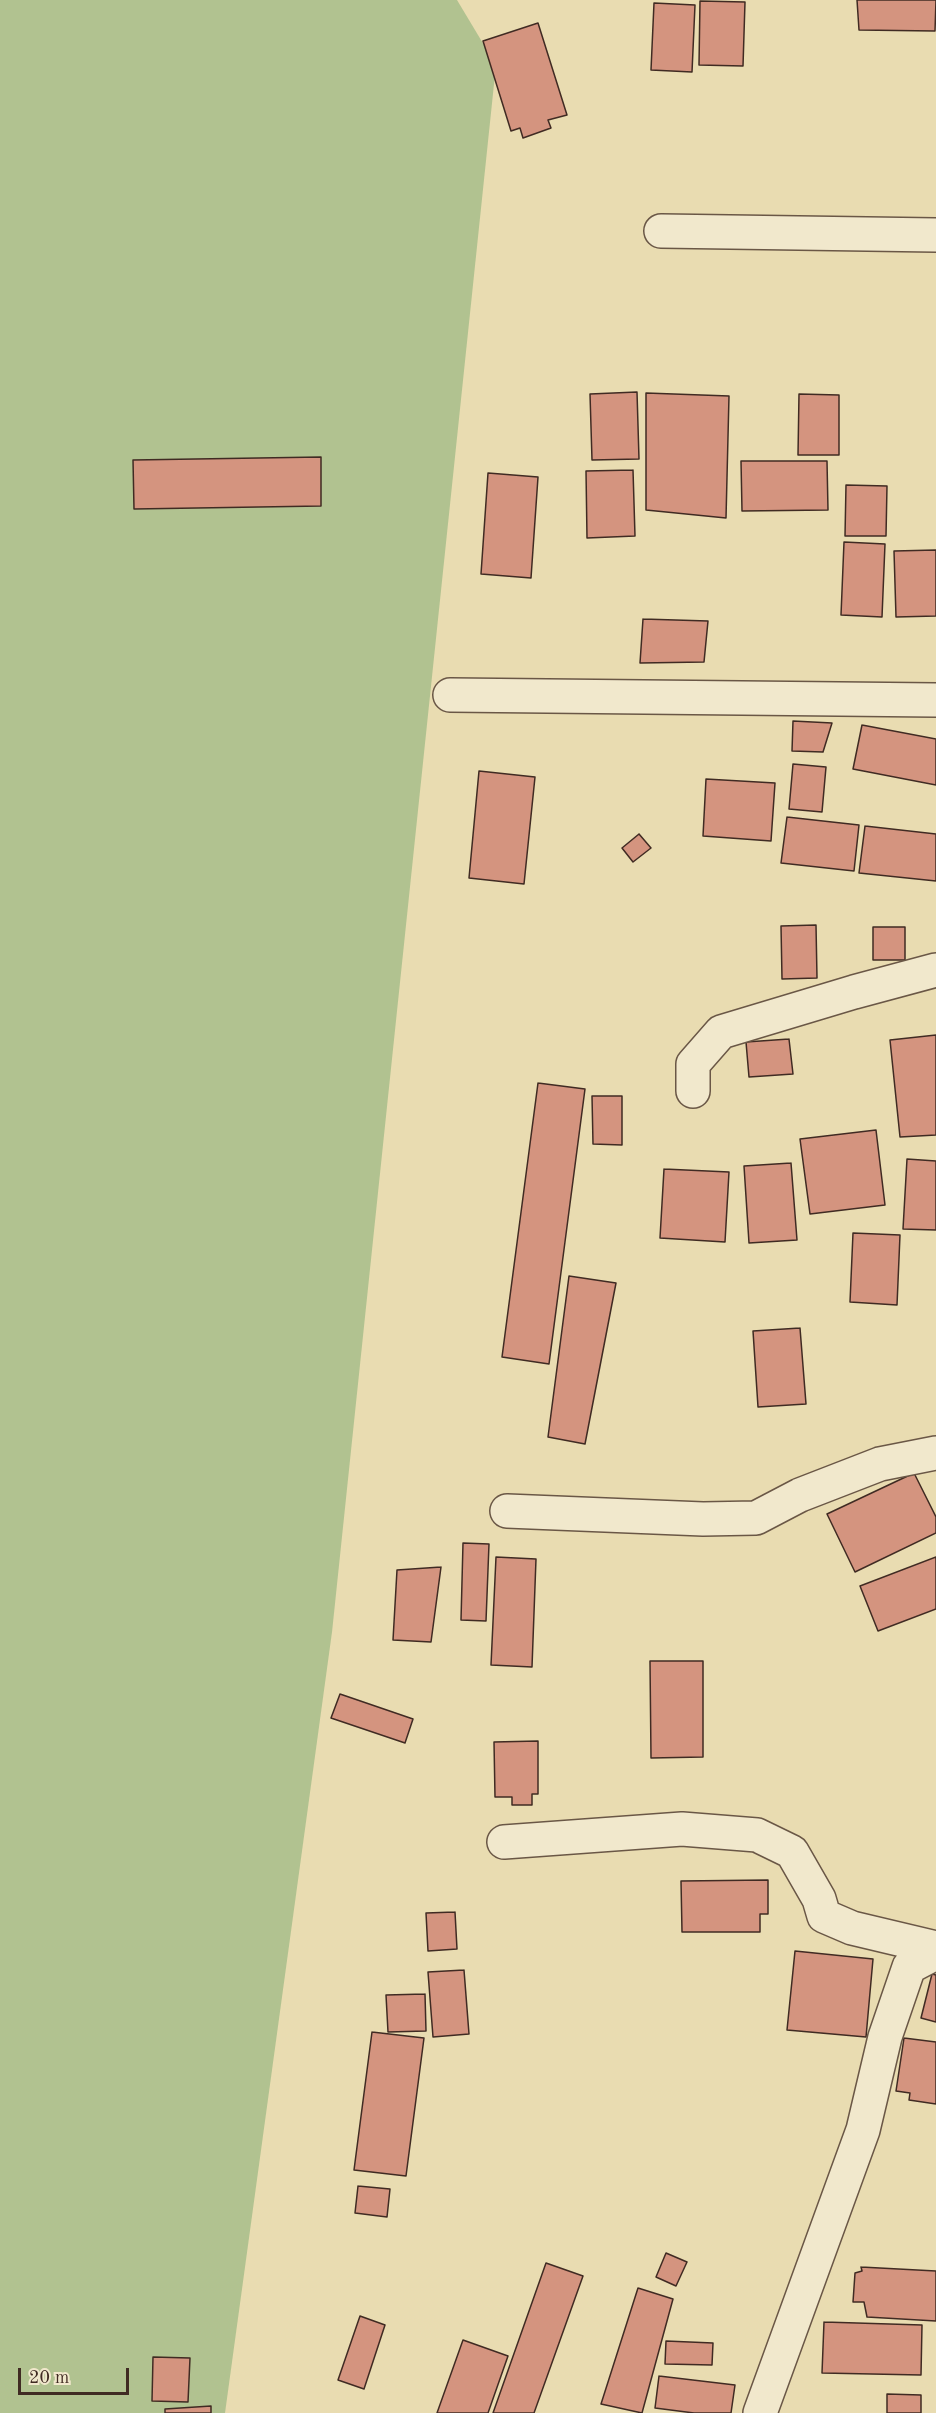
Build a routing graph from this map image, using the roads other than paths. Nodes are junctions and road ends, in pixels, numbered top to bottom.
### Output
1 (660, 231) dead end
2 (936, 236) edge
3 (450, 695) dead end
4 (936, 700) edge
5 (936, 970) edge
6 (693, 1091) dead end
7 (936, 1453) edge
8 (507, 1511) dead end
9 (504, 1842) dead end
10 (936, 1948) edge
11 (936, 1953) edge
12 (760, 2413) edge

1 - 2 street
3 - 4 street
5 - 6 street
7 - 8 street
9 - 10 street
11 - 12 street

